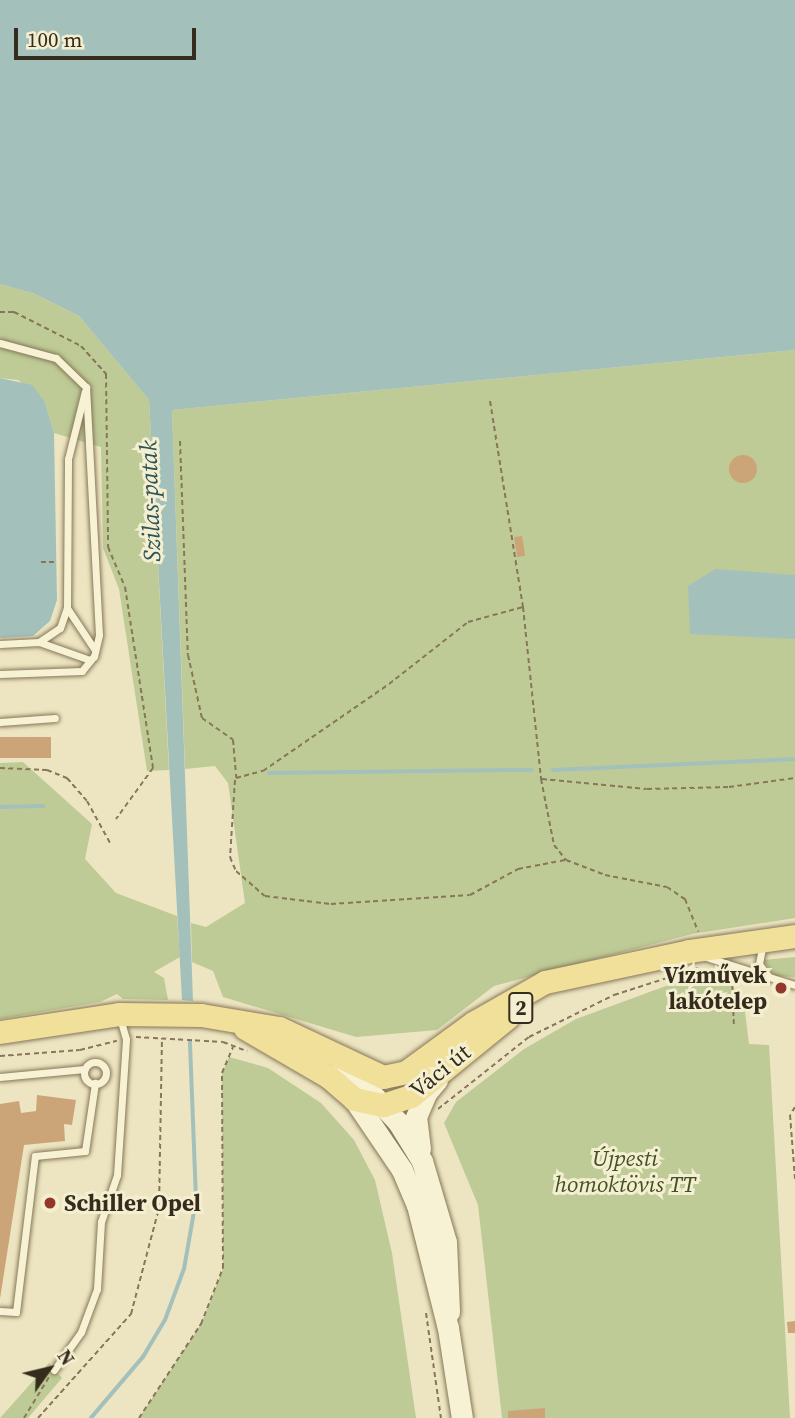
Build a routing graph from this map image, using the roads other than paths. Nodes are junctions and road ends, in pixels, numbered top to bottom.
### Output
1 (0, 343) edge
2 (86, 387) junction
3 (67, 608) junction
4 (39, 642) junction
5 (0, 644) edge
6 (95, 650) junction
7 (90, 660) junction
8 (0, 674) edge
9 (55, 718) dead end
10 (0, 722) edge
11 (795, 936) edge
12 (764, 939) junction
13 (709, 956) junction
14 (770, 978) junction
15 (795, 985) edge
16 (119, 1014) junction
17 (234, 1022) junction
18 (0, 1032) edge
19 (340, 1059) junction
20 (443, 1060) junction
21 (85, 1069) junction
22 (0, 1076) edge
23 (94, 1083) junction
24 (354, 1099) junction
25 (383, 1105) junction
26 (380, 1135) junction
27 (422, 1161) junction
28 (0, 1311) edge
29 (448, 1328) junction
30 (54, 1370) road end
31 (462, 1418) edge

1 - 2 lane
2 - 3 lane
2 - 6 lane
3 - 4 lane
3 - 6 lane
4 - 5 lane
4 - 7 lane
6 - 7 lane
7 - 8 lane
9 - 10 lane
11 - 12 main road, Váci út / 2
12 - 13 main road, Váci út / 2
12 - 14 lane
13 - 14 lane
13 - 20 main road, Váci út / 2
14 - 15 lane
16 - 17 main road, Váci út / 2
16 - 18 main road, Váci út / 2
16 - 30 lane
17 - 19 main road, Váci út / 2
17 - 24 main road, Váci út / 2
19 - 20 main road, Váci út / 2
19 - 25 main road
20 - 25 main road, Váci út / 2
20 - 27 main road
21 - 22 lane
21 - 23 lane
21 - 23 lane
23 - 28 lane
24 - 25 main road, Váci út / 2
24 - 26 main road
25 - 26 main road
25 - 27 main road
26 - 29 main road
27 - 29 main road
29 - 31 main road

